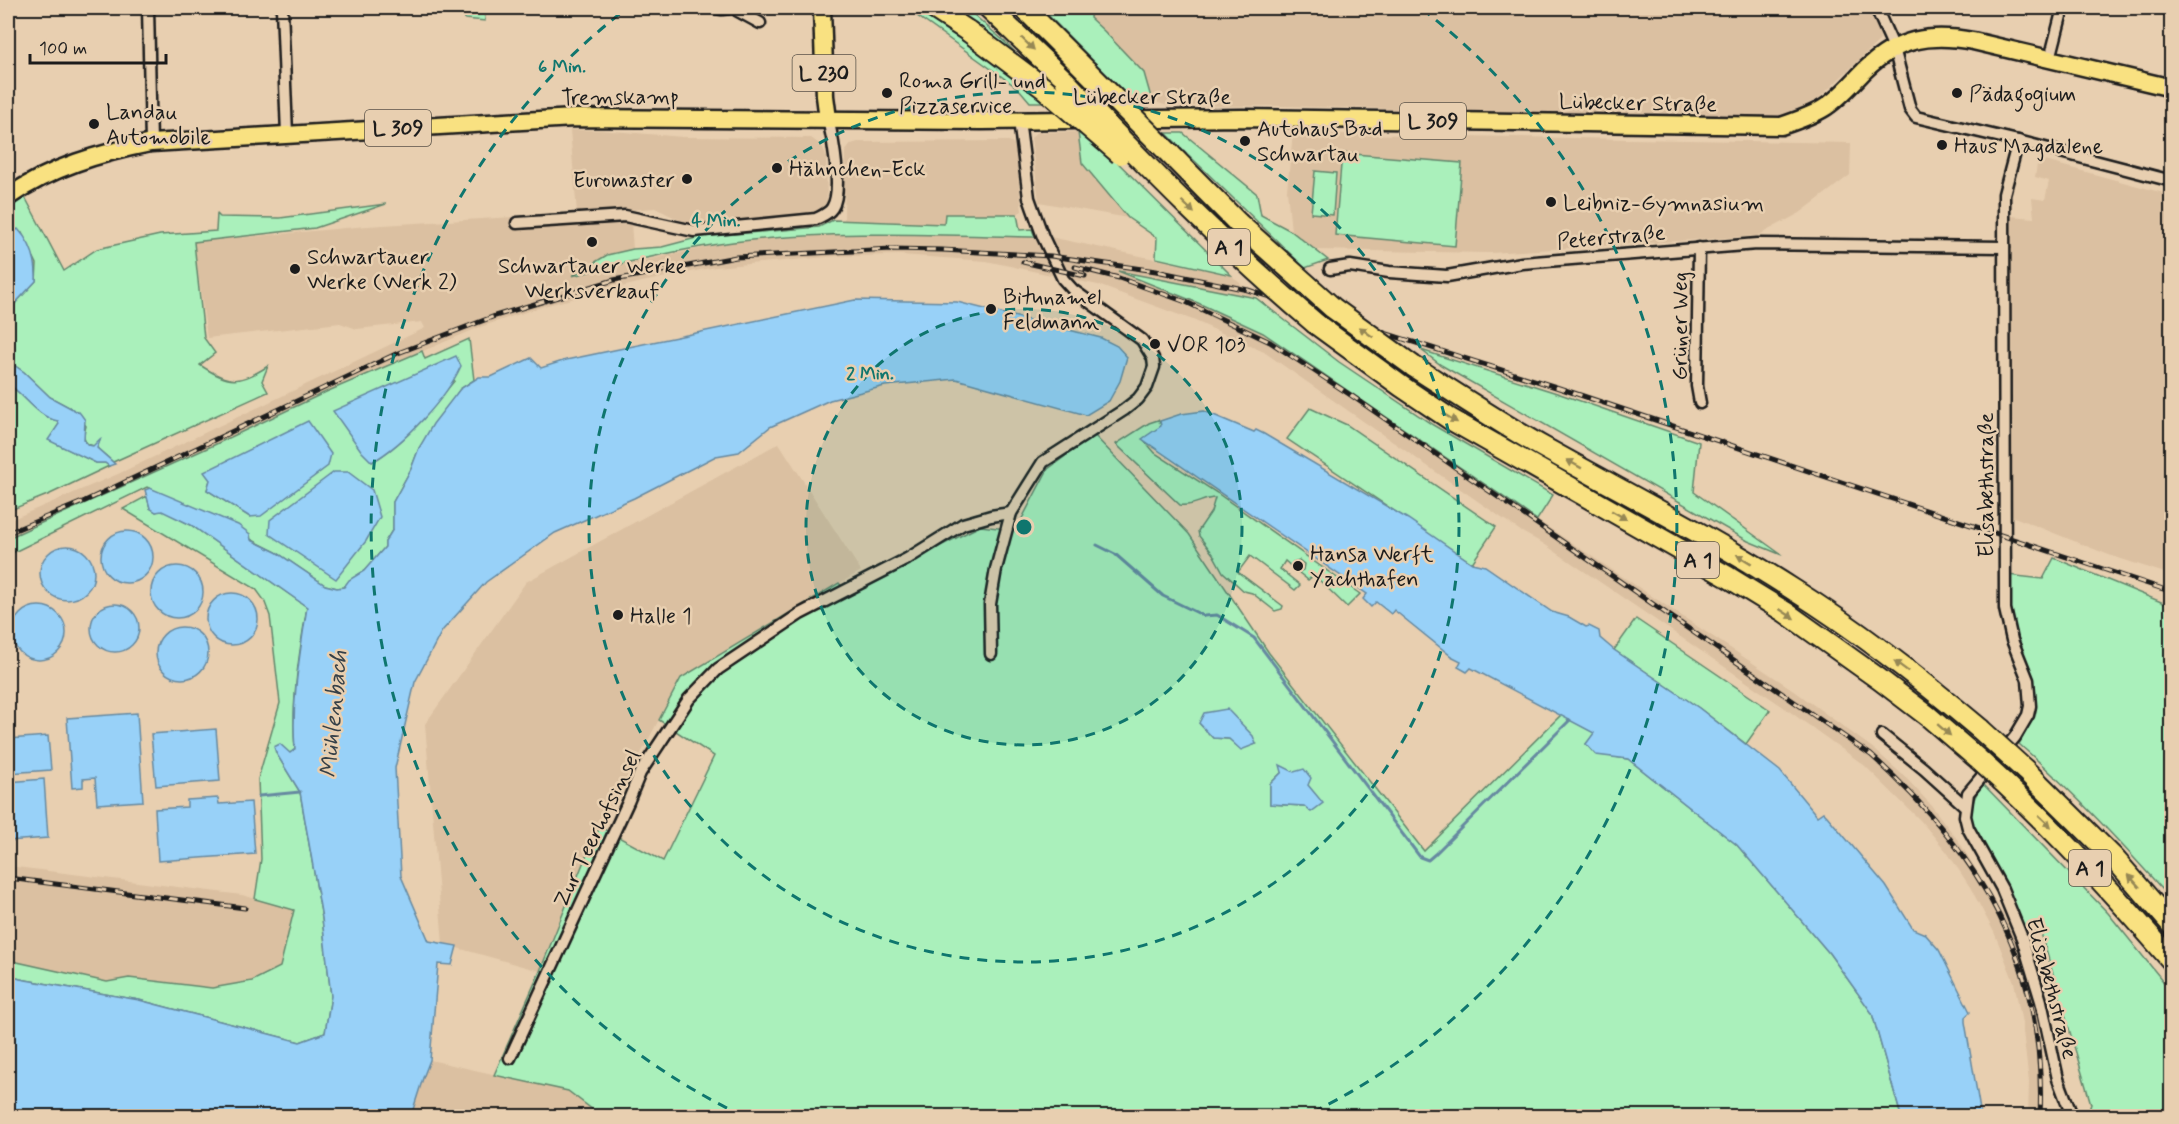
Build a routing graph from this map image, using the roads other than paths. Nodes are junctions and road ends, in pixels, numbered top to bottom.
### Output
1 (148, 8) edge
2 (282, 8) edge
3 (716, 8) edge
4 (730, 8) edge
5 (735, 8) edge
6 (822, 8) edge
7 (933, 8) edge
8 (989, 8) edge
9 (1024, 8) edge
10 (1876, 8) edge
11 (2063, 8) edge
12 (760, 23) dead end
13 (1893, 48) junction
14 (2050, 59) junction
15 (2172, 88) edge
16 (828, 119) junction
17 (1019, 120) junction
18 (287, 134) junction
19 (2018, 141) junction
20 (151, 142) junction
21 (1147, 166) junction
22 (2172, 181) edge
23 (8, 197) edge
24 (517, 223) dead end
25 (1698, 248) junction
26 (2004, 248) junction
27 (1330, 269) dead end
28 (1700, 403) dead end
29 (1011, 513) junction
30 (991, 654) dead end
31 (1882, 735) dead end
32 (1965, 806) junction
33 (2172, 926) edge
34 (2172, 962) edge
35 (510, 1058) dead end
36 (2072, 1116) edge

1 - 20 street
2 - 18 street
3 - 4 street
5 - 12 street
6 - 16 main road, L 230
7 - 21 highway, bridge
8 -> 21 highway, A 1, bridge
33 -> 9 highway, A 1, bridge
10 - 13 street
11 - 14 street
13 - 14 main road, L 309
13 - 17 main road, Lübecker Straße / L 309
13 - 19 street
14 - 15 main road, L 309
16 - 17 main road, Tremskamp / L 309
16 - 18 main road, Tremskamp / L 309
16 - 24 street
17 - 29 street
18 - 20 main road, Tremskamp / L 309
19 - 22 street
19 - 26 street, Elisabethstraße
20 - 23 main road, L 309
21 -> 34 highway, A 1, bridge
25 - 26 street, Peterstraße
25 - 27 street, Peterstraße
25 - 28 street, Grüner Weg
26 - 32 street, Elisabethstraße
29 - 30 street
29 - 35 street, Zur Teerhofsinsel
31 - 32 street
32 - 36 street, Elisabethstraße

